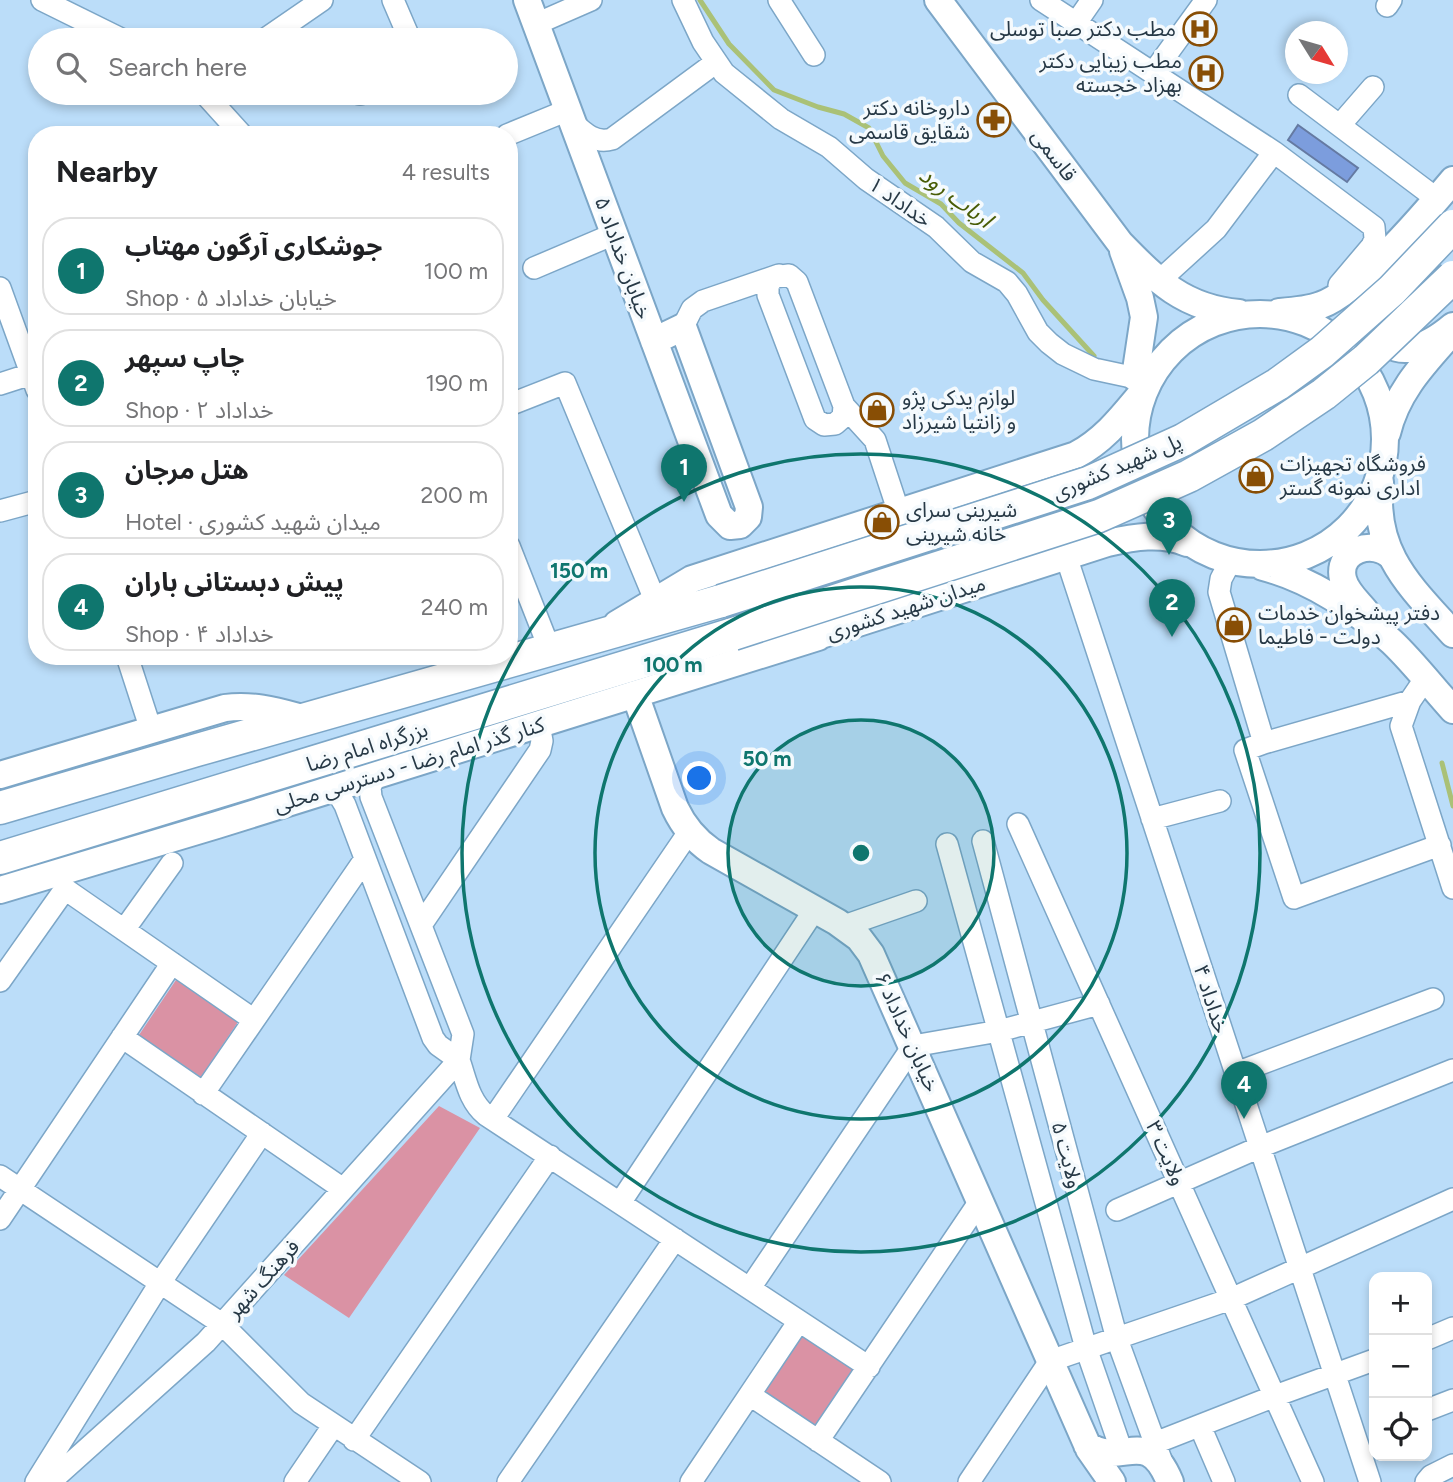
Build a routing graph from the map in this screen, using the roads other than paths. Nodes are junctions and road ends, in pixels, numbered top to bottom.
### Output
1 (42, 0) edge
2 (393, 0) edge
3 (591, 0) edge
4 (683, 0) edge
5 (779, 0) edge
6 (938, 0) edge
7 (1041, 0) edge
8 (1092, 0) edge
9 (1206, 0) edge
10 (311, 3) edge
11 (531, 12) edge
12 (1076, 23) junction
13 (99, 28) edge
14 (294, 28) edge
15 (405, 28) edge
16 (814, 55) dead end
17 (715, 63) junction
18 (1153, 73) junction
19 (1373, 88) dead end
20 (1299, 96) dead end
21 (215, 105) edge
22 (570, 116) junction
23 (1340, 125) junction
24 (234, 126) edge
25 (518, 132) edge
26 (1274, 152) junction
27 (1445, 190) edge
28 (1453, 226) edge
29 (1404, 233) junction
30 (614, 234) junction
31 (1119, 243) junction
32 (534, 268) dead end
33 (779, 275) junction
34 (1453, 277) edge
35 (1159, 281) junction
36 (0, 288) edge
37 (1323, 304) junction
38 (1258, 314) junction
39 (6, 319) edge
40 (683, 327) junction
41 (1453, 329) edge
42 (654, 341) junction
43 (28, 368) edge
44 (28, 382) edge
45 (1144, 382) junction
46 (0, 384) edge
47 (518, 401) edge
48 (844, 406) junction
49 (1384, 451) junction
50 (1063, 459) junction
51 (28, 503) edge
52 (0, 511) edge
53 (899, 513) junction
54 (719, 515) junction
55 (1107, 543) junction
56 (1203, 550) junction
57 (1066, 556) junction
58 (1392, 557) junction
59 (1240, 562) junction
60 (518, 569) edge
61 (716, 571) junction
62 (655, 600) junction
63 (721, 601) joint
64 (733, 634) joint
65 (1453, 635) edge
66 (594, 637) junction
67 (818, 637) junction
68 (1393, 643) junction
69 (550, 650) junction
70 (518, 659) edge
71 (130, 665) edge
72 (497, 665) edge
73 (603, 674) junction
74 (1425, 679) junction
75 (635, 694) junction
76 (1409, 701) junction
77 (1453, 710) edge
78 (470, 716) junction
79 (306, 719) junction
80 (538, 725) junction
81 (151, 730) junction
82 (1264, 743) junction
83 (0, 775) edge
84 (376, 775) junction
85 (329, 790) junction
86 (1220, 801) dead end
87 (0, 808) edge
88 (1152, 819) junction
89 (1018, 824) dead end
90 (689, 831) junction
91 (194, 832) junction
92 (983, 841) dead end
93 (947, 844) dead end
94 (1440, 845) junction
95 (0, 858) edge
96 (365, 859) junction
97 (172, 863) dead end
98 (1453, 888) edge
99 (0, 890) edge
100 (916, 901) dead end
101 (815, 909) junction
102 (421, 925) junction
103 (844, 926) junction
104 (124, 930) junction
105 (172, 963) junction
106 (0, 981) edge
107 (1433, 999) dead end
108 (1099, 1004) junction
109 (254, 1020) junction
110 (1031, 1023) junction
111 (999, 1031) junction
112 (122, 1037) junction
113 (913, 1046) junction
114 (459, 1060) junction
115 (1453, 1070) edge
116 (1236, 1073) junction
117 (204, 1094) junction
118 (493, 1119) junction
119 (262, 1133) junction
120 (1260, 1147) junction
121 (550, 1156) junction
122 (0, 1176) edge
123 (1180, 1183) junction
124 (20, 1189) junction
125 (343, 1189) junction
126 (1453, 1199) edge
127 (981, 1201) junction
128 (620, 1203) junction
129 (1116, 1210) dead end
130 (0, 1219) edge
131 (674, 1239) junction
132 (1300, 1268) junction
133 (160, 1283) junction
134 (750, 1288) junction
135 (1231, 1299) junction
136 (799, 1321) junction
137 (222, 1324) junction
138 (1453, 1328) edge
139 (1432, 1337) edge
140 (1117, 1339) junction
141 (1086, 1349) junction
142 (1050, 1361) junction
143 (1369, 1362) edge
144 (869, 1367) junction
145 (1335, 1376) junction
146 (750, 1395) junction
147 (1275, 1396) junction
148 (1453, 1400) edge
149 (1432, 1408) edge
150 (333, 1426) junction
151 (1200, 1426) junction
152 (1365, 1435) edge
153 (354, 1440) junction
154 (818, 1441) junction
155 (1088, 1447) junction
156 (1122, 1452) junction
157 (1162, 1464) edge
158 (1453, 1465) edge
159 (397, 1475) edge
160 (874, 1480) edge
161 (36, 1482) edge
162 (50, 1482) edge
163 (295, 1482) edge
164 (420, 1482) edge
165 (509, 1482) edge
166 (691, 1482) edge
167 (969, 1482) edge
168 (1114, 1482) edge
169 (1224, 1482) edge
170 (1313, 1482) edge
171 (1370, 1482) edge
172 (1426, 1482) edge

1 - 13 street
2 - 15 street
3 - 11 street
4 - 17 street, خداداد ۱
5 - 16 street
6 - 31 main road, قاسمی
7 - 12 street
8 - 12 street
9 - 18 street
10 - 14 street
11 - 22 main road, خیابان خداداد ۵
12 - 18 street
17 - 22 street
17 - 45 street, خداداد ۱
18 - 26 street
19 - 23 street
20 - 23 street
21 - 24 street
22 - 25 street
22 - 30 main road, خیابان خداداد ۵
23 - 27 street
26 - 35 street
26 - 37 street
27 - 29 main road, میدان شهید کشوری
28 - 63 highway, پل شهید کشوری, bridge
29 - 37 main road, میدان شهید کشوری
29 - 41 main road
30 - 32 street
30 - 42 main road, خیابان خداداد ۵
31 - 35 main road
31 - 45 main road
33 - 40 street
33 - 48 street
33 - 48 street
34 - 64 highway, پل شهید کشوری, bridge
35 - 38 main road
36 - 39 street
37 - 38 main road, میدان شهید کشوری
38 - 45 main road, میدان شهید کشوری
38 - 49 main road, میدان شهید کشوری
39 - 43 street
40 - 42 main road
40 - 54 main road, خیابان خداداد ۵
41 - 49 main road, میدان شهید کشوری
42 - 54 main road, خیابان خداداد ۵
44 - 46 street
45 - 50 main road, میدان شهید کشوری
45 - 56 main road, میدان شهید کشوری
47 - 62 street
48 - 53 street
49 - 58 main road
49 - 59 main road, میدان شهید کشوری
50 - 53 main road, میدان شهید کشوری
50 - 55 main road
51 - 52 street
53 - 61 main road, میدان شهید کشوری
54 - 61 main road, خیابان خداداد ۵
55 - 56 main road, میدان شهید کشوری
55 - 57 main road, میدان شهید کشوری
56 - 59 main road, میدان شهید کشوری
57 - 67 main road, میدان شهید کشوری
57 - 88 street, خداداد ۴
58 - 65 main road
58 - 68 main road
59 - 68 main road
59 - 82 street
60 - 69 street
61 - 62 main road, میدان شهید کشوری
62 - 66 main road, میدان شهید کشوری
63 - 66 highway, بزرگراه امام رضا
64 - 73 highway, بزرگراه امام رضا
66 - 69 highway, بزرگراه امام رضا
67 - 73 main road, میدان شهید کشوری
67 - 75 main road, کنار گذر امام رضا - دسترسی محلی
68 - 74 main road
69 - 70 highway, بزرگراه امام رضا
71 - 81 street
72 - 79 highway, بزرگراه امام رضا
73 - 78 highway, بزرگراه امام رضا
74 - 76 street
74 - 77 main road
75 - 80 main road, کنار گذر امام رضا - دسترسی محلی
75 - 90 main road, خیابان خداداد ۶
76 - 82 street
76 - 94 street
78 - 91 main road
78 - 95 highway, بزرگراه امام رضا
79 - 81 main road
79 - 87 highway, بزرگراه امام رضا
80 - 84 main road, کنار گذر امام رضا - دسترسی محلی
80 - 102 street
81 - 83 main road
82 - 94 street
84 - 85 main road, کنار گذر امام رضا - دسترسی محلی
84 - 102 street
85 - 91 main road, کنار گذر امام رضا - دسترسی محلی
85 - 96 street
86 - 88 street
88 - 116 street, خداداد ۴
89 - 108 street, ولایت ۳
90 - 101 main road, خیابان خداداد ۶
90 - 118 street
91 - 99 main road, کنار گذر امام رضا - دسترسی محلی
92 - 110 street, ولایت ۵
93 - 111 street, ولایت ۵
94 - 98 street
96 - 109 street
96 - 114 street
97 - 104 street
100 - 103 street
101 - 103 main road, خیابان خداداد ۶
101 - 128 street
102 - 114 street
103 - 113 main road, خیابان خداداد ۶
104 - 105 street
104 - 106 street
105 - 109 street
105 - 112 street
107 - 116 street
108 - 110 street
108 - 123 street, ولایت ۳
109 - 117 street
110 - 111 street
110 - 140 street, ولایت ۵
111 - 113 street
111 - 141 street, ولایت ۵
112 - 117 street
112 - 124 street
113 - 127 main road, خیابان خداداد ۶
113 - 134 street
114 - 118 street
114 - 125 street, فرهنگ شهر
115 - 120 street
116 - 120 street, خداداد ۴
117 - 119 street
118 - 121 street
119 - 125 street
119 - 133 street
120 - 123 street
120 - 132 street, خداداد ۴
121 - 128 street
121 - 153 street
122 - 124 street
123 - 129 street
123 - 135 street, ولایت ۳
124 - 130 street
124 - 133 street
125 - 137 street, فرهنگ شهر
126 - 132 street
127 - 142 main road, خیابان خداداد ۶
127 - 144 street
128 - 131 street
131 - 134 street
131 - 165 street
132 - 135 street
132 - 145 street, خداداد ۴
133 - 137 street
133 - 161 street
134 - 136 street
135 - 140 street
135 - 147 street, ولایت ۳
136 - 144 street
136 - 146 street
137 - 150 street
137 - 162 street, فرهنگ شهر
138 - 139 street
140 - 141 street
140 - 157 street, ولایت ۵
141 - 142 street
141 - 156 street, ولایت ۵
142 - 155 main road, خیابان خداداد ۶
142 - 167 street
143 - 145 street
144 - 154 street
145 - 147 street
145 - 152 street, خداداد ۴
146 - 154 street
146 - 166 street
147 - 151 street
147 - 170 street, ولایت ۳
148 - 149 street
150 - 153 street
150 - 163 street
151 - 157 street
151 - 169 street
152 - 171 street, خداداد ۴
153 - 159 street
154 - 160 street
155 - 156 main road
155 - 168 main road, خیابان خداداد ۶
156 - 157 main road
156 - 168 main road
158 - 172 street
159 - 164 street

